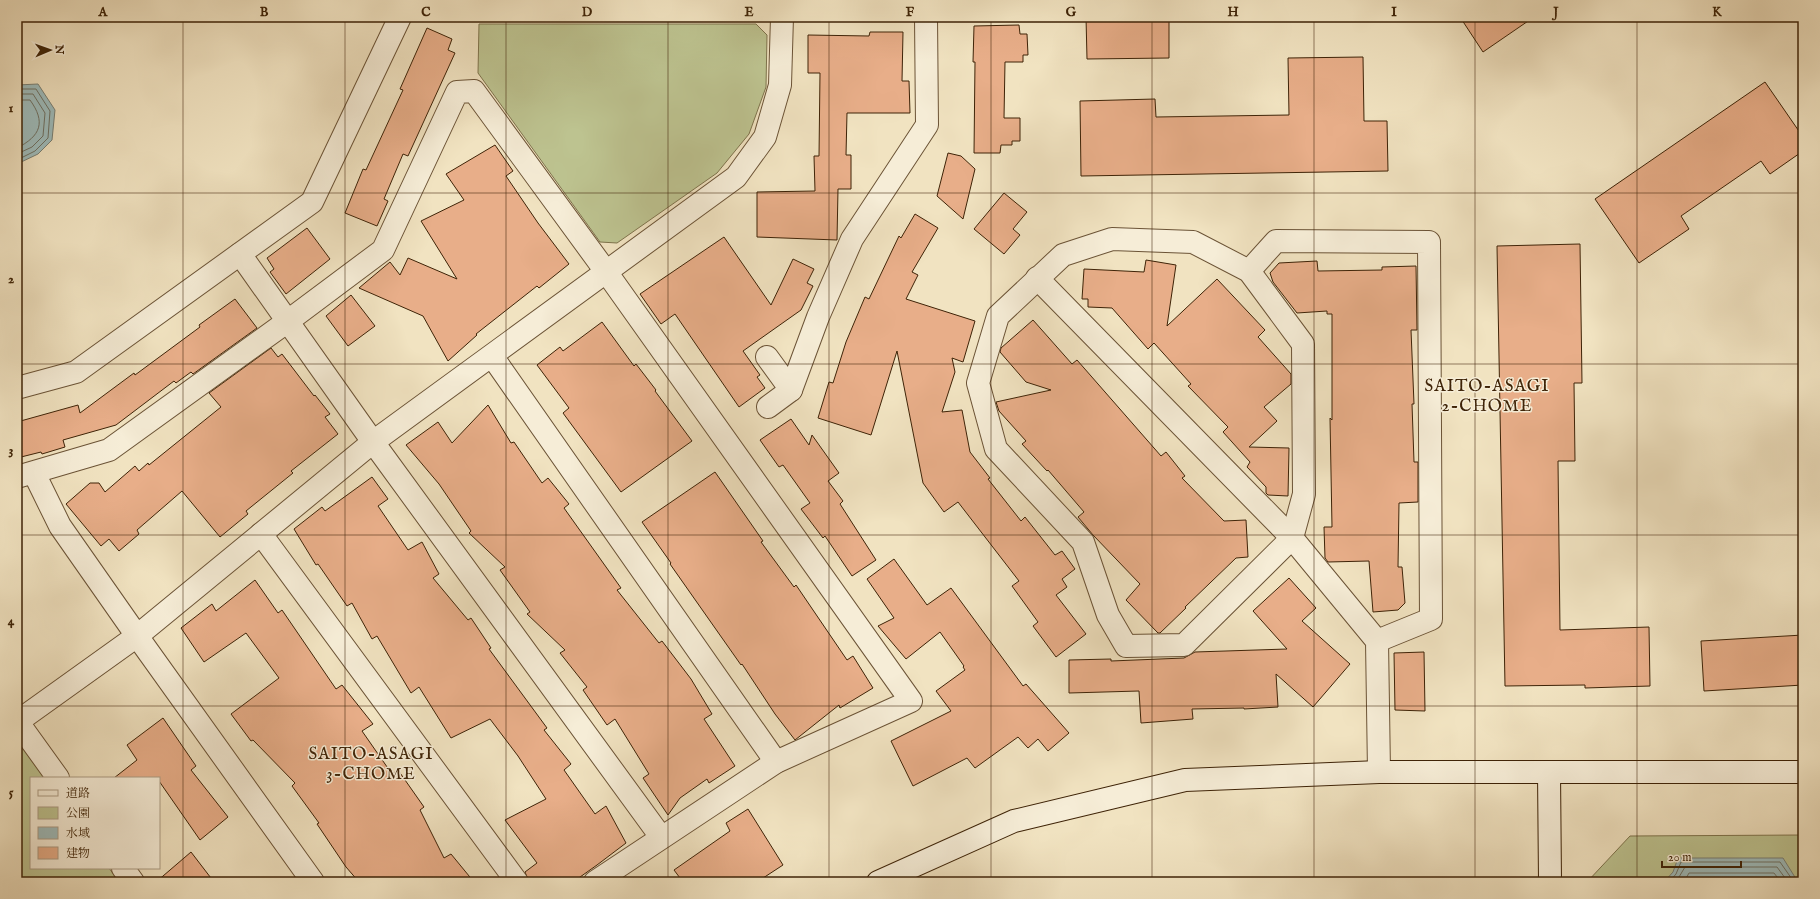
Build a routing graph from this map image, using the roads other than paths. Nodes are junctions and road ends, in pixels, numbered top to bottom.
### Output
1 (400, 17) edge
2 (782, 17) edge
3 (926, 17) edge
4 (240, 254) junction
5 (1249, 271) junction
6 (607, 273) junction
7 (1037, 278) junction
8 (288, 322) junction
9 (492, 356) junction
10 (766, 357) dead end
11 (17, 388) edge
12 (790, 390) junction
13 (768, 407) dead end
14 (373, 442) junction
15 (26, 475) edge
16 (261, 534) junction
17 (1292, 538) junction
18 (137, 636) junction
19 (1377, 641) junction
20 (17, 722) edge
21 (776, 762) junction
22 (1379, 772) junction
23 (1549, 772) junction
24 (1803, 772) edge
25 (57, 777) edge
26 (661, 837) junction
27 (124, 869) edge
28 (134, 882) edge
29 (313, 882) edge
30 (517, 882) edge
31 (595, 882) edge
32 (878, 882) edge
33 (1550, 882) edge

1 - 4 street
2 - 6 street
3 - 12 street
4 - 8 street
4 - 11 street
5 - 7 street
5 - 17 street
5 - 19 street
6 - 8 street
6 - 9 street
6 - 21 street
7 - 17 street
7 - 17 street
8 - 14 street
8 - 15 street
9 - 14 street
9 - 21 street
10 - 12 street
12 - 13 street
14 - 16 street
14 - 26 street
15 - 18 street
16 - 18 street
16 - 30 street
17 - 19 street
18 - 20 street
18 - 29 street
19 - 22 street
20 - 25 street
21 - 26 street
22 - 23 street
22 - 32 street
23 - 24 street
23 - 33 street
26 - 31 street
27 - 28 street

